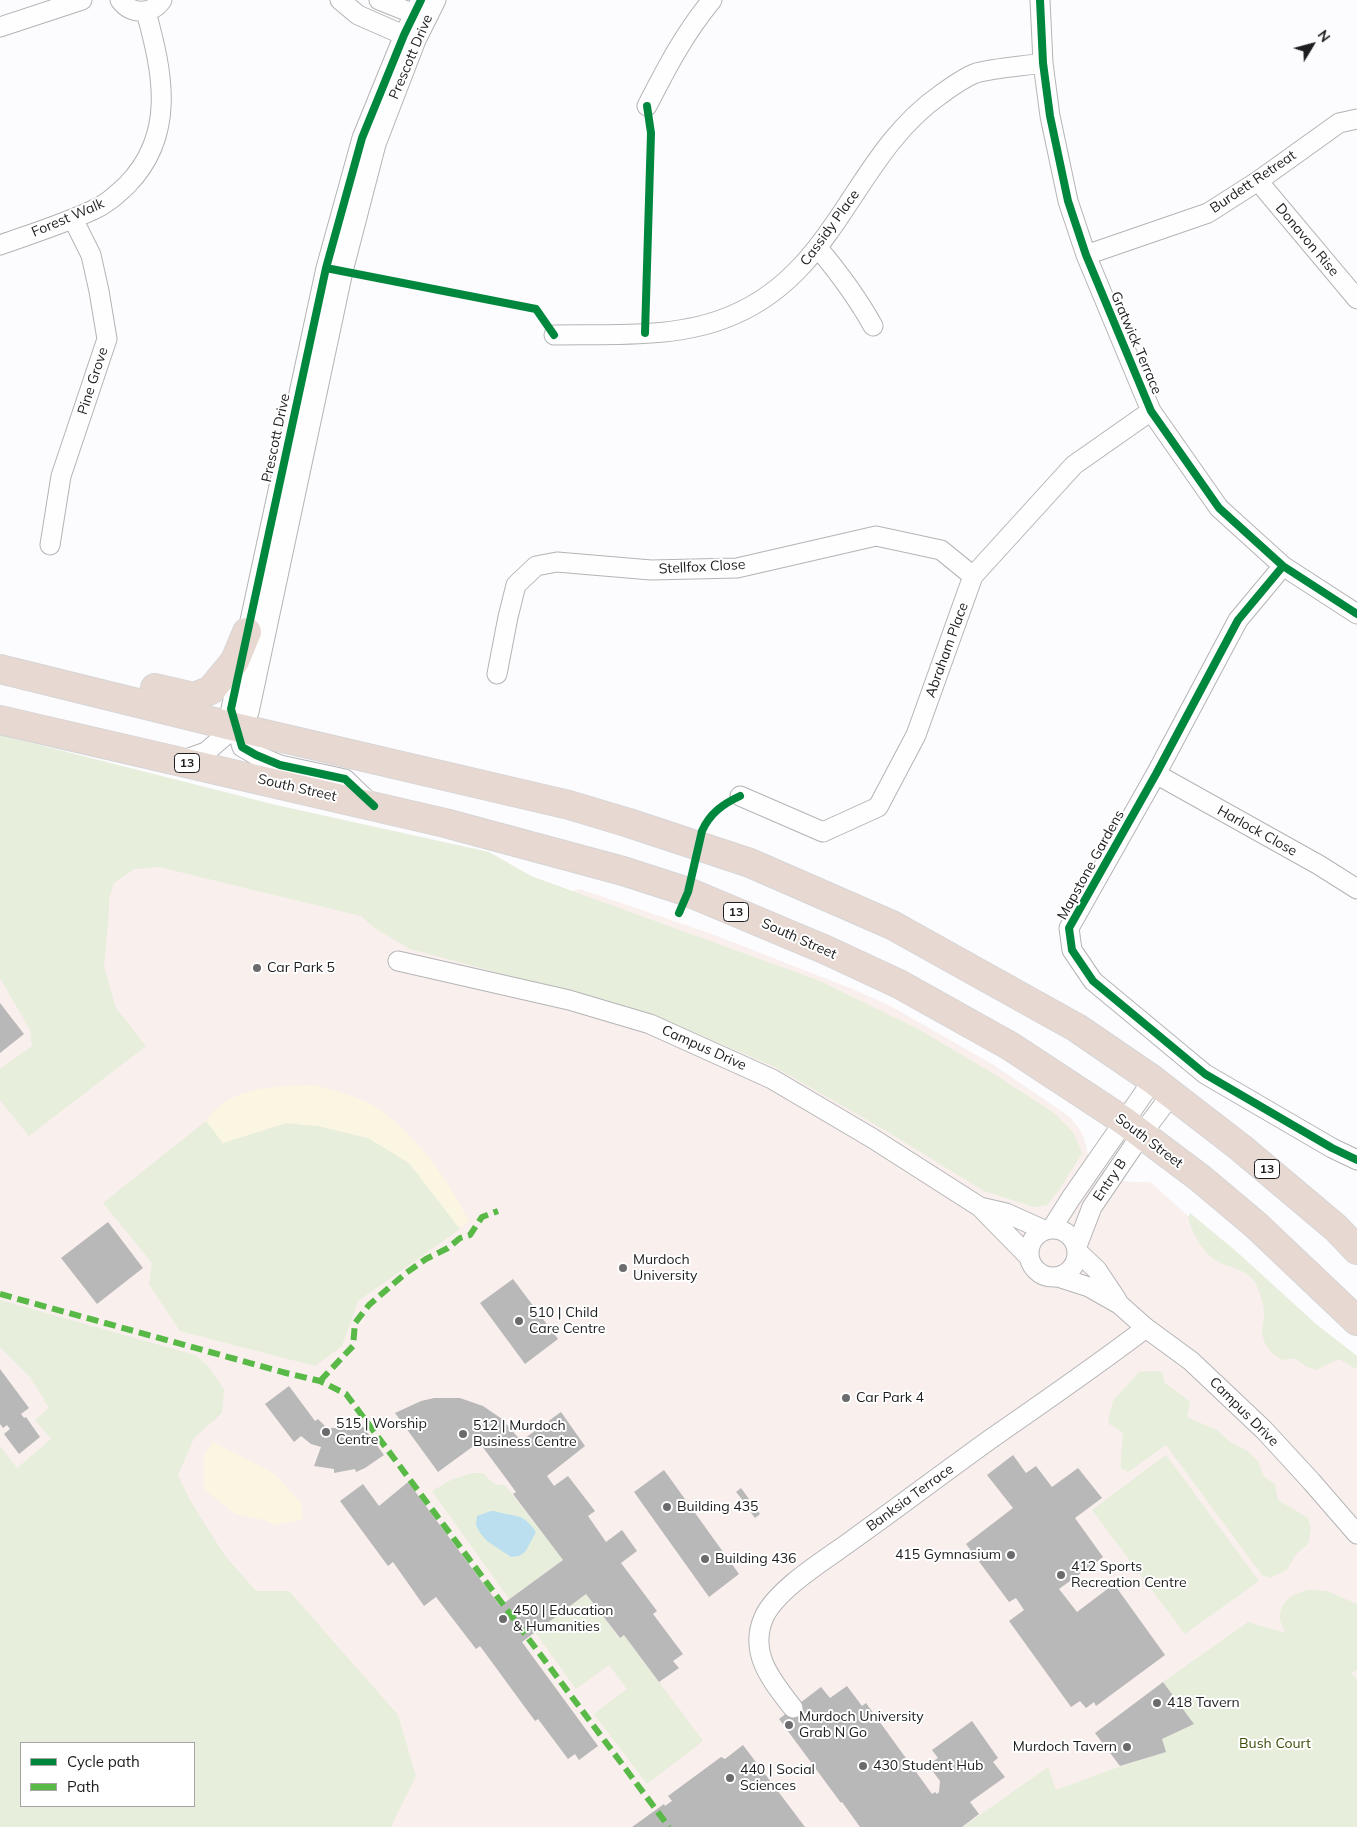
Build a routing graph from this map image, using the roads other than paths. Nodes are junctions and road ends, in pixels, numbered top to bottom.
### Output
1 (82, 0) edge
2 (120, 0) edge
3 (162, 0) edge
4 (340, 0) edge
5 (379, 0) edge
6 (436, 0) edge
7 (712, 0) edge
8 (1040, 0) edge
9 (420, 11) edge
10 (146, 12) junction
11 (0, 27) edge
12 (410, 38) junction
13 (1043, 62) junction
14 (647, 106) dead end
15 (1357, 119) edge
16 (1258, 181) junction
17 (73, 219) junction
18 (0, 245) edge
19 (818, 248) junction
20 (1086, 255) junction
21 (1357, 299) edge
22 (873, 326) dead end
23 (554, 335) dead end
24 (1151, 411) junction
25 (50, 545) dead end
26 (1283, 566) junction
27 (973, 576) junction
28 (1357, 614) edge
29 (247, 632) junction
30 (0, 669) edge
31 (496, 674) dead end
32 (58, 683) junction
33 (253, 698) junction
34 (0, 720) edge
35 (235, 727) junction
36 (273, 735) junction
37 (179, 761) junction
38 (1156, 774) junction
39 (740, 796) dead end
40 (374, 806) junction
41 (1357, 889) edge
42 (398, 961) dead end
43 (1162, 1087) junction
44 (1132, 1128) junction
45 (1357, 1160) edge
46 (980, 1207) junction
47 (1048, 1229) junction
48 (1077, 1249) junction
49 (1357, 1250) edge
50 (1029, 1257) junction
51 (1058, 1277) junction
52 (1118, 1304) junction
53 (1357, 1321) edge
54 (1146, 1328) junction
55 (1357, 1534) edge
56 (793, 1708) dead end

1 - 11 street
2 - 10 street
3 - 10 street
4 - 12 street
5 - 9 street
6 - 9 street, Prescott Drive
7 - 14 street
8 - 13 street, Gratwick Terrace
9 - 12 street, Prescott Drive
10 - 17 street, Forest Walk
12 - 29 street, Prescott Drive
12 - 33 street, Prescott Drive
13 - 19 street, Cassidy Place
13 - 20 street, Gratwick Terrace
15 - 16 street, Burdett Retreat
16 - 20 street, Burdett Retreat
16 - 21 street, Donavon Rise
17 - 18 street, Forest Walk
17 - 25 street, Pine Grove
19 - 22 street
19 - 23 street, Cassidy Place
20 - 24 street, Gratwick Terrace
24 - 26 street, Gratwick Terrace
24 - 27 street, Abraham Place
26 - 28 street, Gratwick Terrace
26 - 38 street, Mapstone Gardens
27 - 31 street, Stellfox Close
27 - 39 street, Abraham Place
29 - 32 highway
29 - 35 street, Prescott Drive
30 - 32 highway, 13
32 - 35 highway, 13
33 - 35 street, Prescott Drive
33 - 36 street
34 - 37 highway, South Street / 13
35 - 36 highway, 13
35 - 37 street, Prescott Drive
35 - 40 street, Prescott Drive
36 - 43 highway, 13
37 - 40 highway, South Street / 13
38 - 41 street, Harlock Close
38 - 45 street, Mapstone Gardens
40 - 44 highway, South Street / 13
42 - 46 street, Campus Drive
43 - 44 street, Entry B
43 - 49 highway, 13
44 - 47 street, Entry B
44 - 48 street, Entry B
44 - 53 highway, South Street / 13
46 - 47 street, Campus Drive
46 - 50 street, Campus Drive
47 - 48 street, Campus Drive
47 - 50 street
48 - 51 street
48 - 52 street, Campus Drive
50 - 51 street, Campus Drive
51 - 52 street, Campus Drive
52 - 54 street, Campus Drive
54 - 55 street, Campus Drive
54 - 56 street, Banksia Terrace

